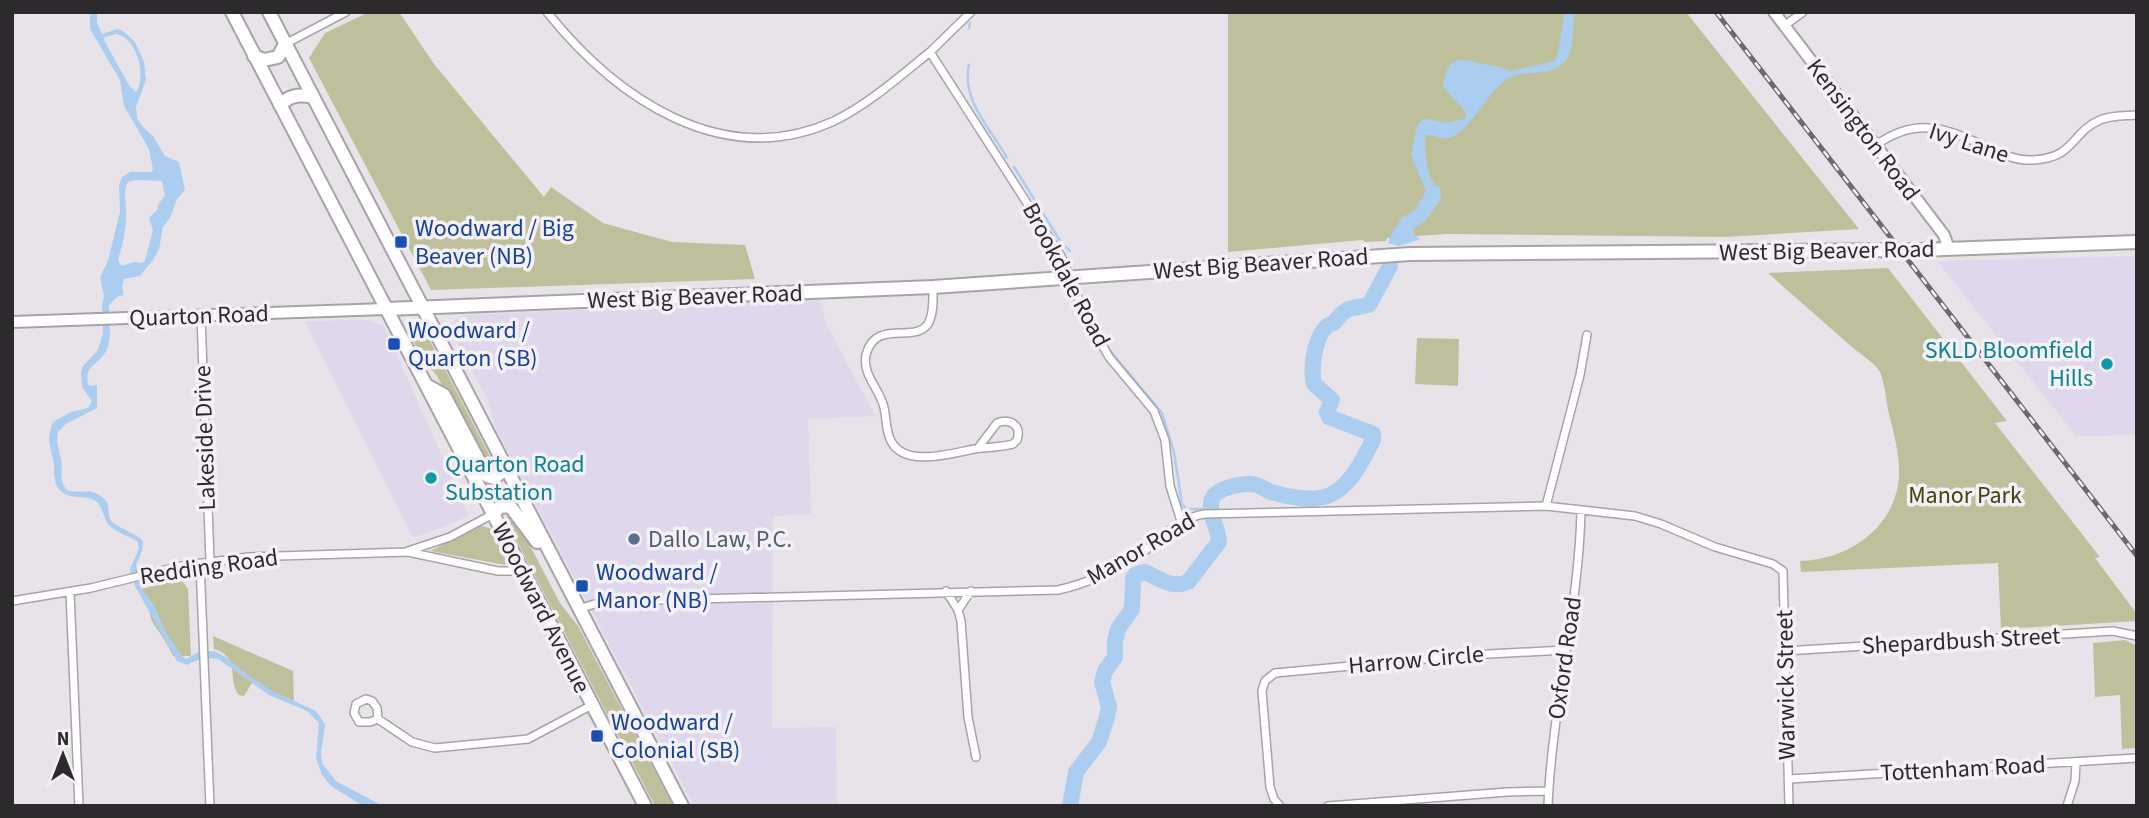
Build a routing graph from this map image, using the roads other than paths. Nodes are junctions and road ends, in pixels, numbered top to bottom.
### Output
1 (232, 12) edge
2 (269, 12) edge
3 (346, 12) edge
4 (547, 12) edge
5 (971, 12) edge
6 (1774, 12) edge
7 (1803, 12) edge
8 (1784, 26) junction
9 (285, 44) junction
10 (930, 52) junction
11 (254, 56) junction
12 (313, 97) junction
13 (280, 105) junction
14 (2137, 115) edge
15 (1876, 145) junction
16 (2137, 243) edge
17 (1949, 249) junction
18 (1071, 278) junction
19 (933, 287) junction
20 (423, 307) junction
21 (386, 309) junction
22 (201, 316) junction
23 (12, 322) edge
24 (1587, 335) dead end
25 (426, 385) junction
26 (978, 449) junction
27 (506, 469) junction
28 (1546, 506) junction
29 (1581, 510) junction
30 (492, 514) junction
31 (1181, 521) junction
32 (408, 552) junction
33 (552, 558) junction
34 (210, 561) junction
35 (200, 563) junction
36 (1779, 567) joint
37 (522, 571) junction
38 (946, 591) junction
39 (971, 591) junction
40 (70, 592) junction
41 (12, 601) edge
42 (579, 609) junction
43 (958, 610) junction
44 (2137, 636) edge
45 (1565, 650) junction
46 (1784, 651) junction
47 (592, 705) junction
48 (378, 719) dead end
49 (976, 757) dead end
50 (2137, 758) edge
51 (2076, 762) junction
52 (1788, 779) junction
53 (1549, 791) junction
54 (1279, 805) edge
55 (79, 806) edge
56 (210, 806) edge
57 (645, 806) edge
58 (682, 806) edge
59 (1328, 806) edge
60 (1548, 806) edge
61 (1789, 806) edge
62 (2067, 806) edge

1 - 11 main road
2 - 9 main road, Woodward Avenue
3 - 9 street
4 - 10 street
5 - 10 street
6 - 8 street, Kensington Road
7 - 8 street
8 - 15 street, Kensington Road
9 - 11 main road
9 - 12 main road, Woodward Avenue
10 - 18 street, Brookdale Road
11 - 13 main road, Woodward Avenue
12 - 13 main road
12 - 20 main road, Woodward Avenue
13 - 21 main road, Woodward Avenue
14 - 15 street, Ivy Lane
15 - 17 street, Kensington Road
16 - 17 main road, West Big Beaver Road
17 - 18 main road, West Big Beaver Road
18 - 19 main road, West Big Beaver Road
18 - 31 street, Brookdale Road
19 - 20 main road, West Big Beaver Road
19 - 26 street
20 - 21 main road, West Big Beaver Road
20 - 27 main road, Woodward Avenue
21 - 22 street, Quarton Road
21 - 25 main road, Woodward Avenue
22 - 23 street, Quarton Road
22 - 34 street, Lakeside Drive
24 - 28 street
25 - 27 main road
25 - 30 main road, Woodward Avenue
26 - 26 street
27 - 33 main road, Woodward Avenue
28 - 29 street, Manor Road
28 - 31 street, Manor Road
29 - 36 street, Manor Road
29 - 45 street, Oxford Road
30 - 32 street, Redding Road
30 - 33 main road
30 - 37 main road, Woodward Avenue
31 - 39 street, Manor Road
32 - 34 street, Redding Road
32 - 37 street, Redding Road
33 - 42 main road, Woodward Avenue
34 - 35 street, Redding Road
35 - 40 street, Redding Road
35 - 56 street
36 - 46 street, Warwick Street
37 - 47 main road, Woodward Avenue
38 - 39 street, Manor Road
38 - 42 street, Manor Road
38 - 43 street
39 - 43 street
40 - 41 street, Redding Road
40 - 55 street
42 - 58 main road, Woodward Avenue
43 - 49 street
44 - 46 street, Shepardbush Street
45 - 53 street, Oxford Road
45 - 54 street, Harrow Circle
46 - 52 street, Warwick Street
47 - 48 street
47 - 57 main road, Woodward Avenue
50 - 51 street, Tottenham Road
51 - 52 street, Tottenham Road
51 - 62 street
52 - 61 street, Warwick Street
53 - 59 street
53 - 60 street, Oxford Road

